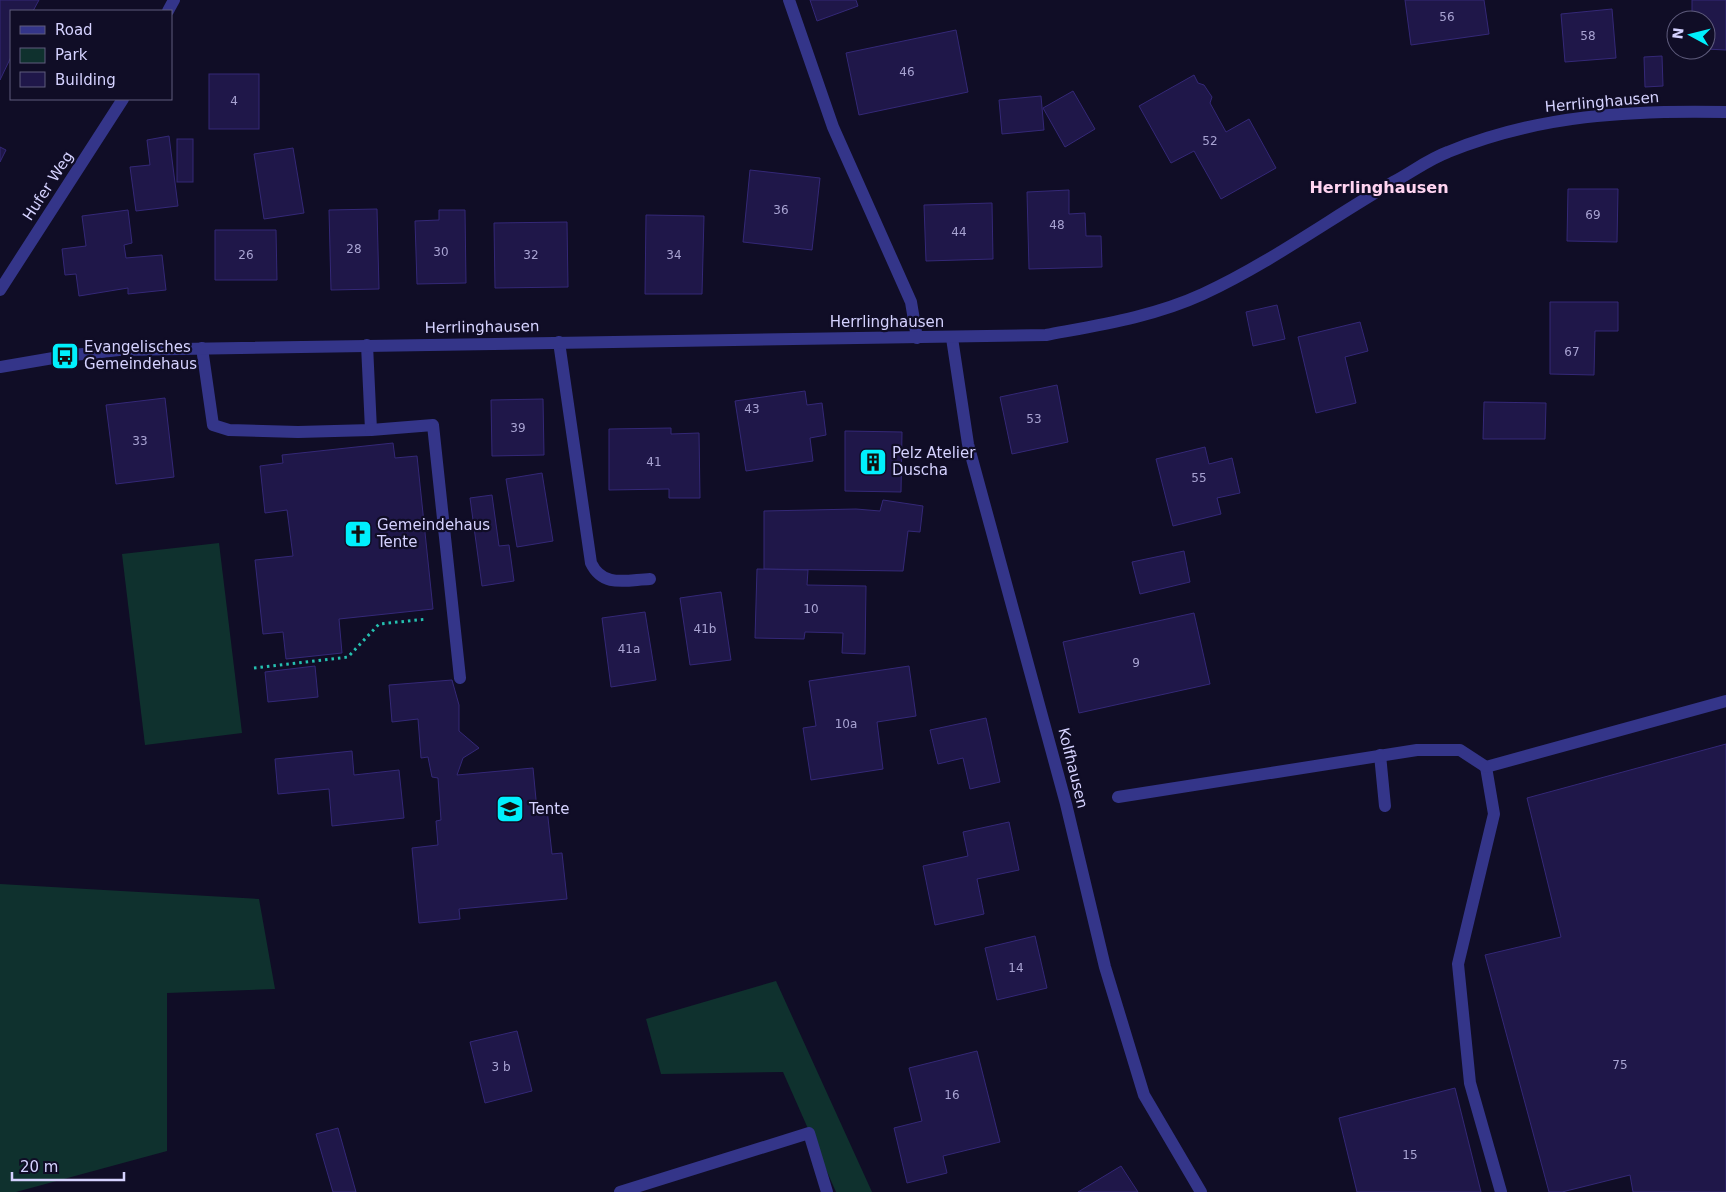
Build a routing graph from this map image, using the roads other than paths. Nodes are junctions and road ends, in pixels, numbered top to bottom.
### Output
1 (788, 0) edge
2 (121, 100) edge
3 (1726, 112) edge
4 (0, 290) edge
5 (918, 338) junction
6 (952, 338) junction
7 (559, 342) junction
8 (368, 345) junction
9 (202, 348) junction
10 (0, 367) edge
11 (371, 430) junction
12 (650, 579) dead end
13 (460, 678) dead end
14 (1726, 701) edge
15 (1380, 755) junction
16 (1486, 768) junction
17 (1118, 797) dead end
18 (1385, 806) dead end
19 (620, 1192) edge
20 (827, 1192) edge
21 (1201, 1192) edge
22 (1501, 1192) edge

1 - 5 street
2 - 4 street, Hufer Weg
3 - 6 street, Herrlinghausen
5 - 6 street, Herrlinghausen
5 - 7 street, Herrlinghausen
6 - 21 street, Kolfhausen
7 - 8 street, Herrlinghausen
7 - 12 street
8 - 9 street, Herrlinghausen
8 - 11 street
9 - 10 street, Herrlinghausen
9 - 11 street
11 - 13 street
14 - 16 street
15 - 16 street
15 - 17 street
15 - 18 street
16 - 22 street
19 - 20 street

